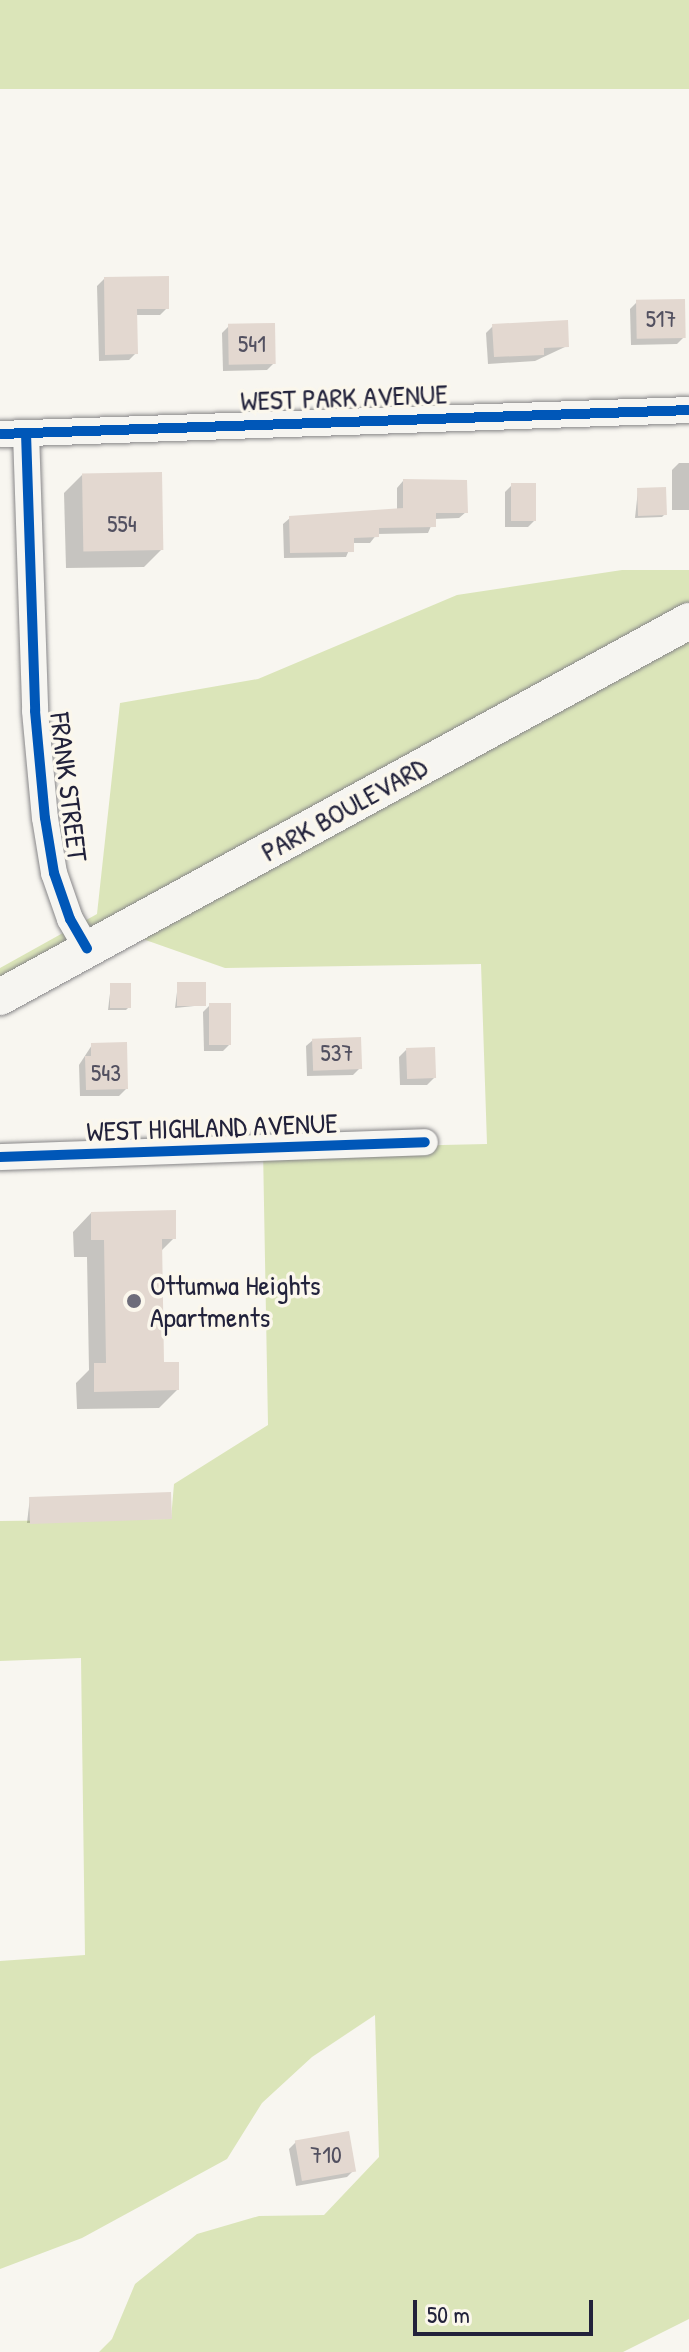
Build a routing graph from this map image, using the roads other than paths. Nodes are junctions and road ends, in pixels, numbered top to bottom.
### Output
1 (689, 410) edge
2 (13, 433) edge
3 (689, 621) edge
4 (87, 949) junction
5 (0, 997) edge
6 (425, 1142) dead end
7 (0, 1157) edge

1 - 2 street, WEST PARK AVENUE
2 - 4 street, FRANK STREET
3 - 4 main road, PARK BOULEVARD
4 - 5 main road, PARK BOULEVARD
6 - 7 street, WEST HIGHLAND AVENUE

